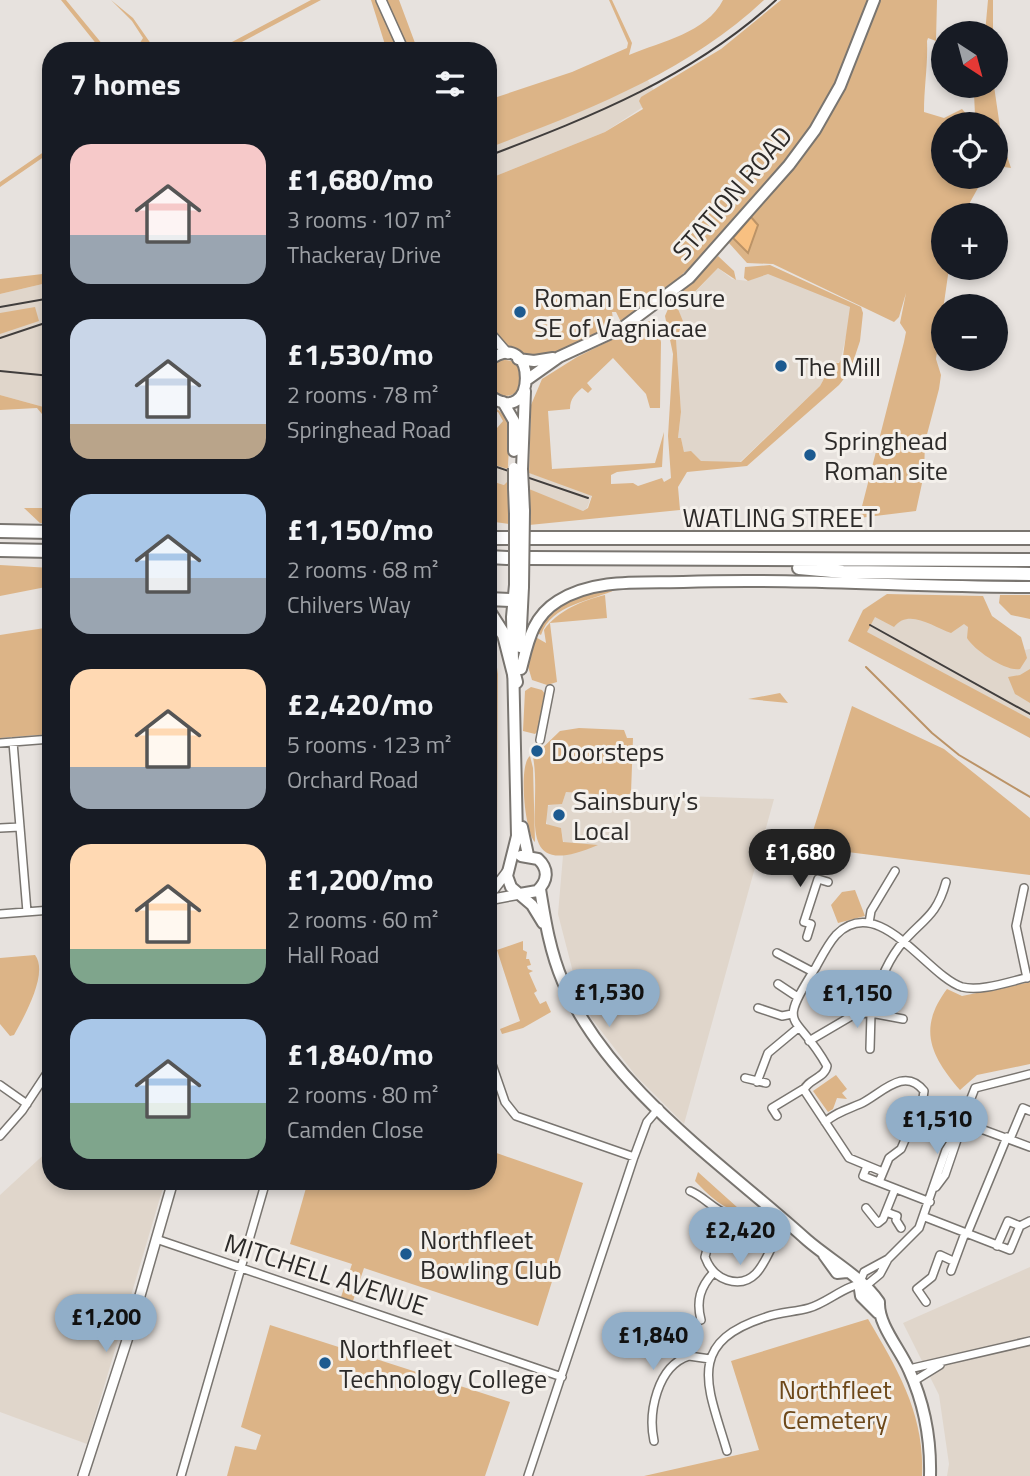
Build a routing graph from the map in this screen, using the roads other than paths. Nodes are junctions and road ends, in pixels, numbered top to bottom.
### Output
1 (382, 0) edge
2 (874, 0) edge
3 (400, 42) edge
4 (497, 340) edge
5 (513, 356) junction
6 (559, 357) junction
7 (497, 359) edge
8 (528, 379) junction
9 (525, 391) junction
10 (497, 399) edge
11 (503, 402) junction
12 (518, 469) junction
13 (519, 512) junction
14 (0, 531) edge
15 (42, 532) edge
16 (497, 533) edge
17 (530, 535) dead end
18 (497, 537) edge
19 (1030, 538) edge
20 (0, 550) edge
21 (42, 551) edge
22 (527, 556) junction
23 (497, 557) edge
24 (508, 558) dead end
25 (651, 559) junction
26 (1030, 560) edge
27 (799, 568) junction
28 (1030, 568) edge
29 (1030, 573) edge
30 (520, 586) junction
31 (1030, 587) edge
32 (497, 599) edge
33 (512, 600) junction
34 (497, 623) edge
35 (521, 669) junction
36 (516, 682) junction
37 (550, 689) dead end
38 (42, 740) edge
39 (540, 740) dead end
40 (13, 742) junction
41 (0, 743) edge
42 (20, 827) junction
43 (0, 828) edge
44 (533, 857) junction
45 (509, 868) junction
46 (895, 871) dead end
47 (828, 882) dead end
48 (946, 882) dead end
49 (497, 888) edge
50 (1024, 888) dead end
51 (540, 889) junction
52 (520, 894) junction
53 (497, 897) edge
54 (42, 911) edge
55 (27, 912) junction
56 (0, 914) edge
57 (869, 923) junction
58 (547, 928) junction
59 (807, 937) dead end
60 (905, 941) junction
61 (777, 953) dead end
62 (813, 972) junction
63 (1028, 977) edge
64 (778, 984) dead end
65 (796, 996) junction
66 (758, 1009) dead end
67 (871, 1013) junction
68 (792, 1014) junction
69 (902, 1019) dead end
70 (798, 1028) junction
71 (809, 1041) junction
72 (870, 1049) dead end
73 (1030, 1077) edge
74 (745, 1078) dead end
75 (497, 1079) edge
76 (42, 1081) edge
77 (757, 1082) junction
78 (766, 1083) dead end
79 (0, 1085) edge
80 (805, 1087) junction
81 (27, 1104) junction
82 (659, 1108) junction
83 (1030, 1111) edge
84 (778, 1116) dead end
85 (825, 1122) junction
86 (961, 1126) junction
87 (0, 1136) edge
88 (1008, 1138) junction
89 (1030, 1147) edge
90 (634, 1157) junction
91 (867, 1166) junction
92 (883, 1171) junction
93 (879, 1182) junction
94 (895, 1189) junction
95 (170, 1190) edge
96 (263, 1190) edge
97 (690, 1191) dead end
98 (930, 1202) junction
99 (866, 1208) dead end
100 (717, 1211) junction
101 (886, 1212) junction
102 (747, 1213) dead end
103 (925, 1217) junction
104 (786, 1221) junction
105 (1030, 1221) edge
106 (1020, 1226) junction
107 (901, 1228) dead end
108 (966, 1233) junction
109 (156, 1239) junction
110 (997, 1245) junction
111 (953, 1261) junction
112 (241, 1268) junction
113 (951, 1271) dead end
114 (714, 1272) junction
115 (859, 1283) junction
116 (926, 1303) dead end
117 (701, 1320) dead end
118 (1030, 1341) edge
119 (710, 1359) junction
120 (940, 1364) junction
121 (909, 1369) junction
122 (562, 1377) junction
123 (914, 1381) junction
124 (731, 1427) dead end
125 (720, 1430) junction
126 (654, 1441) dead end
127 (727, 1451) dead end
128 (83, 1476) edge
129 (181, 1476) edge
130 (528, 1476) edge
131 (930, 1476) edge

1 - 3 street
2 - 6 main road, STATION ROAD
4 - 5 street
5 - 6 main road, STATION ROAD
5 - 7 main road, STATION ROAD
5 - 8 main road
6 - 8 main road, STATION ROAD
8 - 9 main road
9 - 11 main road
9 - 12 main road
10 - 11 main road
11 - 12 main road
12 - 13 main road, bridge
13 - 22 main road, bridge
13 - 30 main road, bridge
14 - 15 highway
16 - 18 highway
17 - 19 highway, WATLING STREET
20 - 21 highway
22 - 25 highway, WATLING STREET
22 - 30 main road, bridge
23 - 24 highway
25 - 26 highway, WATLING STREET
25 - 27 highway
27 - 28 highway
27 - 29 highway
30 - 33 main road
30 - 35 main road
31 - 35 main road
32 - 33 highway
33 - 36 main road
34 - 36 highway
35 - 44 main road
36 - 45 main road
37 - 39 street
38 - 40 street
40 - 41 street
40 - 42 street
42 - 43 street
42 - 55 street
44 - 45 main road
44 - 51 main road
45 - 49 street
45 - 52 main road
46 - 57 street
47 - 59 street
48 - 60 street
50 - 63 street
51 - 52 main road
51 - 58 main road
52 - 53 street
52 - 58 main road
54 - 55 street
55 - 56 street
57 - 60 street
57 - 62 street
58 - 82 main road
60 - 63 street
60 - 67 street
61 - 62 street
62 - 65 street
64 - 65 street
65 - 68 street
66 - 68 street
67 - 69 street
67 - 71 street
67 - 72 street
68 - 70 street
70 - 71 street
70 - 77 street
71 - 80 street
73 - 86 street
74 - 77 street
75 - 90 street
76 - 81 street
77 - 78 street
79 - 81 street
80 - 84 street
80 - 85 street
81 - 87 street
82 - 90 street
82 - 104 main road
83 - 88 street
85 - 91 street
85 - 92 street
86 - 88 street
86 - 98 street
88 - 89 street
88 - 108 street
90 - 122 street
91 - 92 street
91 - 93 street
92 - 93 street
93 - 94 street
94 - 98 street
94 - 101 street
95 - 109 street
96 - 112 street
97 - 100 street
98 - 103 street
99 - 101 street
100 - 102 street
100 - 114 street
101 - 107 street
103 - 108 street
103 - 115 street
104 - 114 street
104 - 115 main road
105 - 106 street
106 - 110 street
106 - 110 street
108 - 110 street
108 - 111 street
109 - 112 street, MITCHELL AVENUE
109 - 128 street
111 - 113 street
111 - 116 street
112 - 122 street, MITCHELL AVENUE
112 - 129 street
114 - 117 street
115 - 119 street
115 - 121 main road
118 - 120 street
119 - 125 street
119 - 126 street
120 - 121 street
120 - 123 street
121 - 123 main road
122 - 130 street
123 - 131 main road
124 - 125 street
125 - 127 street

